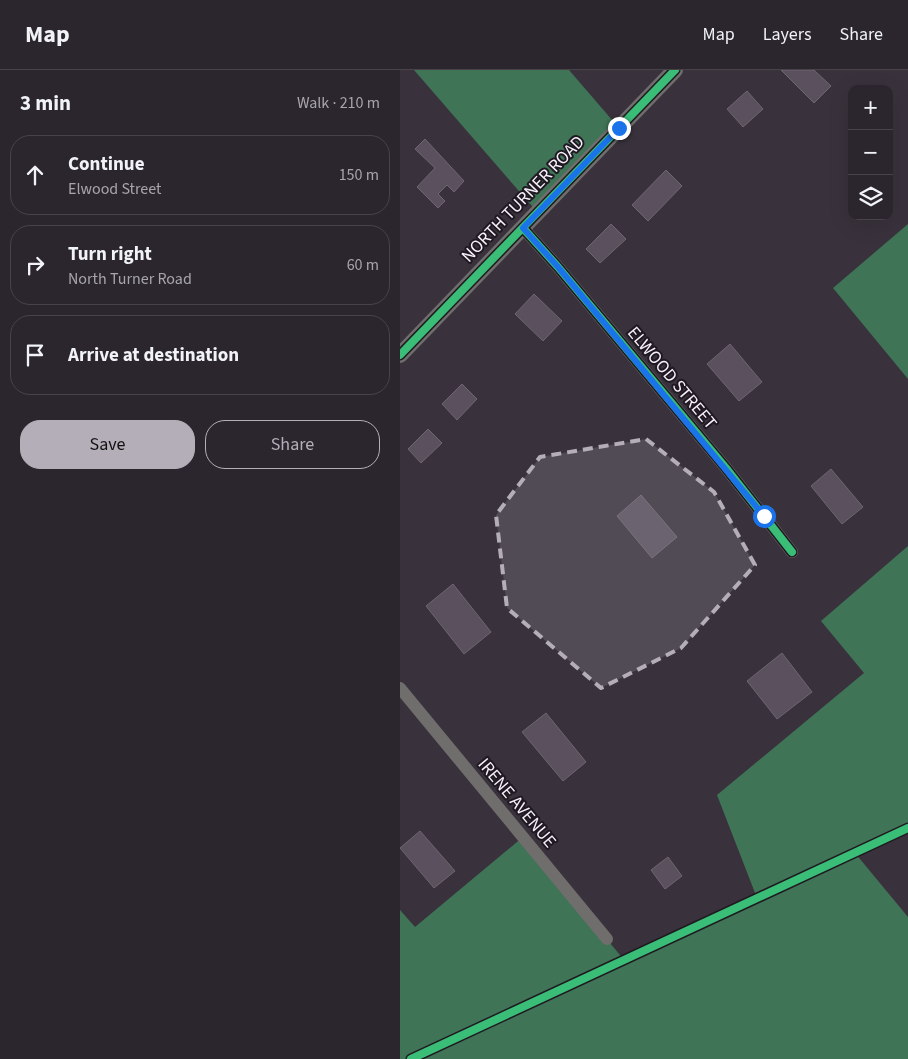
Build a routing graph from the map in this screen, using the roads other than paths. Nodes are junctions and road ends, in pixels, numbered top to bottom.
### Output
1 (675, 70) edge
2 (523, 228) junction
3 (400, 355) edge
4 (792, 552) dead end
5 (400, 688) edge
6 (607, 939) dead end

1 - 2 street, NORTH TURNER ROAD
2 - 3 street, NORTH TURNER ROAD
2 - 4 street, ELWOOD STREET
5 - 6 street, IRENE AVENUE

